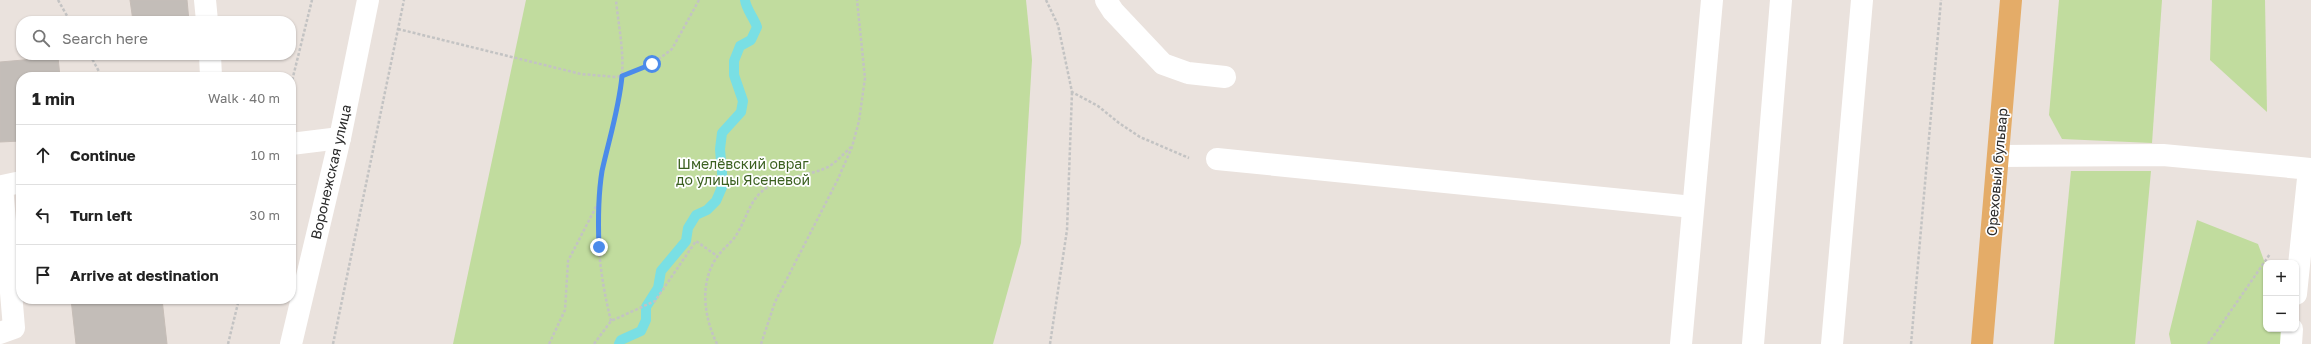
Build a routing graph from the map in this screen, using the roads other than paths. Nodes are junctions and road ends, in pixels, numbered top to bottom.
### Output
1 (205, 0) edge
2 (368, 0) edge
3 (1106, 0) edge
4 (1712, 0) edge
5 (1781, 0) edge
6 (1862, 0) edge
7 (2011, 0) edge
8 (207, 16) edge
9 (210, 60) edge
10 (211, 72) edge
11 (1225, 77) dead end
12 (340, 138) junction
13 (296, 143) edge
14 (1998, 156) junction
15 (1217, 159) dead end
16 (2310, 169) edge
17 (8, 184) edge
18 (1693, 207) junction
19 (2299, 267) edge
20 (2292, 332) edge
21 (0, 333) edge
22 (291, 344) edge
23 (1681, 344) edge
24 (1753, 344) edge
25 (1832, 344) edge
26 (1982, 344) edge
27 (2291, 344) edge

1 - 8 street
2 - 12 street, Воронежская улица
3 - 11 street
4 - 18 street
5 - 24 street
6 - 25 street
7 - 14 main road, Ореховый бульвар
9 - 10 street
12 - 13 street
12 - 22 street, Воронежская улица
14 - 16 street
14 - 26 main road, Ореховый бульвар
15 - 18 street
16 - 19 street
17 - 21 street
18 - 23 street
20 - 27 street

